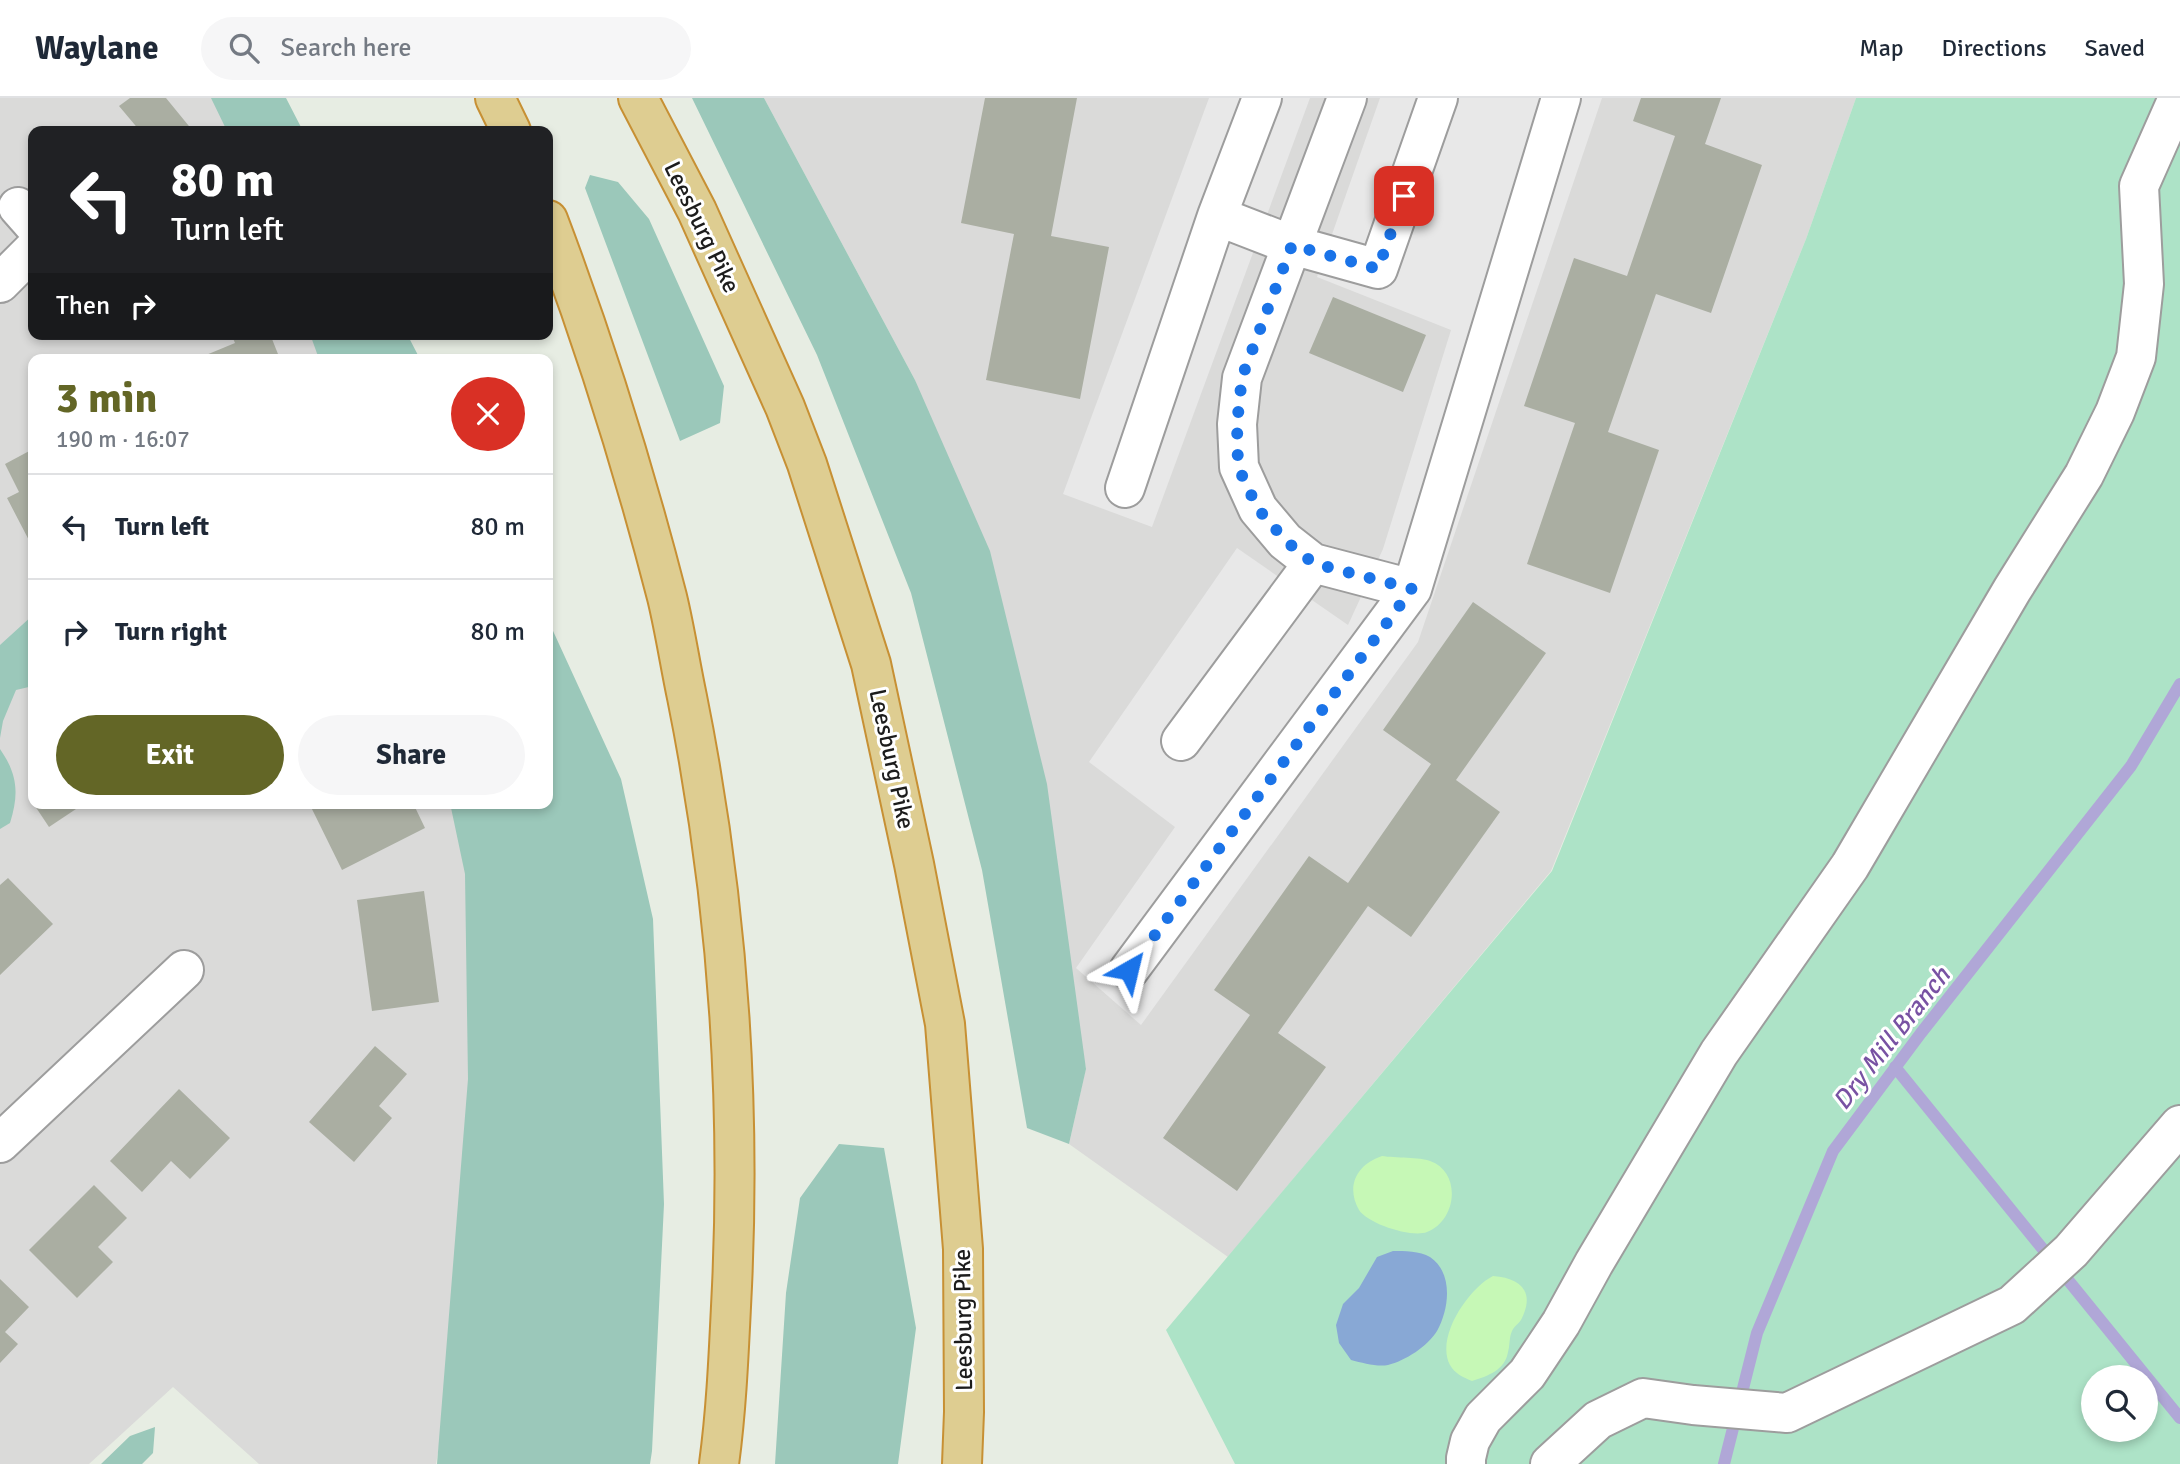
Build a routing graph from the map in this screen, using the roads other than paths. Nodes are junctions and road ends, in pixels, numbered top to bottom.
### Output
1 (495, 98) edge
2 (638, 98) edge
3 (1262, 98) edge
4 (1347, 98) edge
5 (1438, 98) edge
6 (1561, 98) edge
7 (2178, 98) edge
8 (509, 126) edge
9 (1217, 216) junction
10 (553, 234) edge
11 (1292, 245) junction
12 (28, 255) edge
13 (0, 283) edge
14 (1125, 488) dead end
15 (1313, 563) junction
16 (1412, 589) junction
17 (1181, 741) dead end
18 (184, 970) dead end
19 (1129, 970) dead end
20 (2180, 1125) edge
21 (0, 1143) edge
22 (719, 1464) edge
23 (962, 1464) edge
24 (1466, 1464) edge
25 (1550, 1464) edge

1 - 8 highway
2 - 23 highway, Leesburg Pike
3 - 9 street
4 - 11 street
5 - 11 street
6 - 16 street
7 - 24 street
9 - 11 street
9 - 14 street
10 - 22 highway
11 - 15 street
12 - 13 street
15 - 16 street
15 - 17 street
16 - 19 street
18 - 21 street
20 - 25 street

